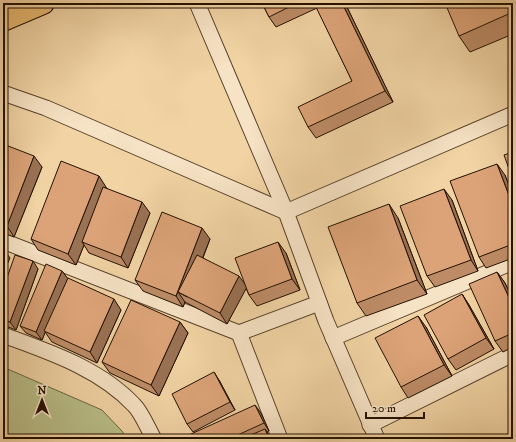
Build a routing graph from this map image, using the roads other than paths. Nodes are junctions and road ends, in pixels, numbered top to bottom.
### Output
1 (43, 3) edge
2 (197, 3) edge
3 (3, 20) edge
4 (3, 93) edge
5 (513, 114) edge
6 (286, 212) junction
7 (3, 241) edge
8 (513, 262) edge
9 (319, 303) junction
10 (239, 333) junction
11 (3, 335) edge
12 (332, 338) junction
13 (513, 354) edge
14 (370, 425) junction
15 (154, 439) edge
16 (280, 439) edge
17 (377, 439) edge

1 - 3 main road
2 - 6 street
4 - 6 street
5 - 6 street
6 - 9 street
7 - 10 street
8 - 12 street
9 - 10 street
9 - 12 street
10 - 16 street
11 - 15 street
12 - 14 street
13 - 14 street
14 - 17 street

